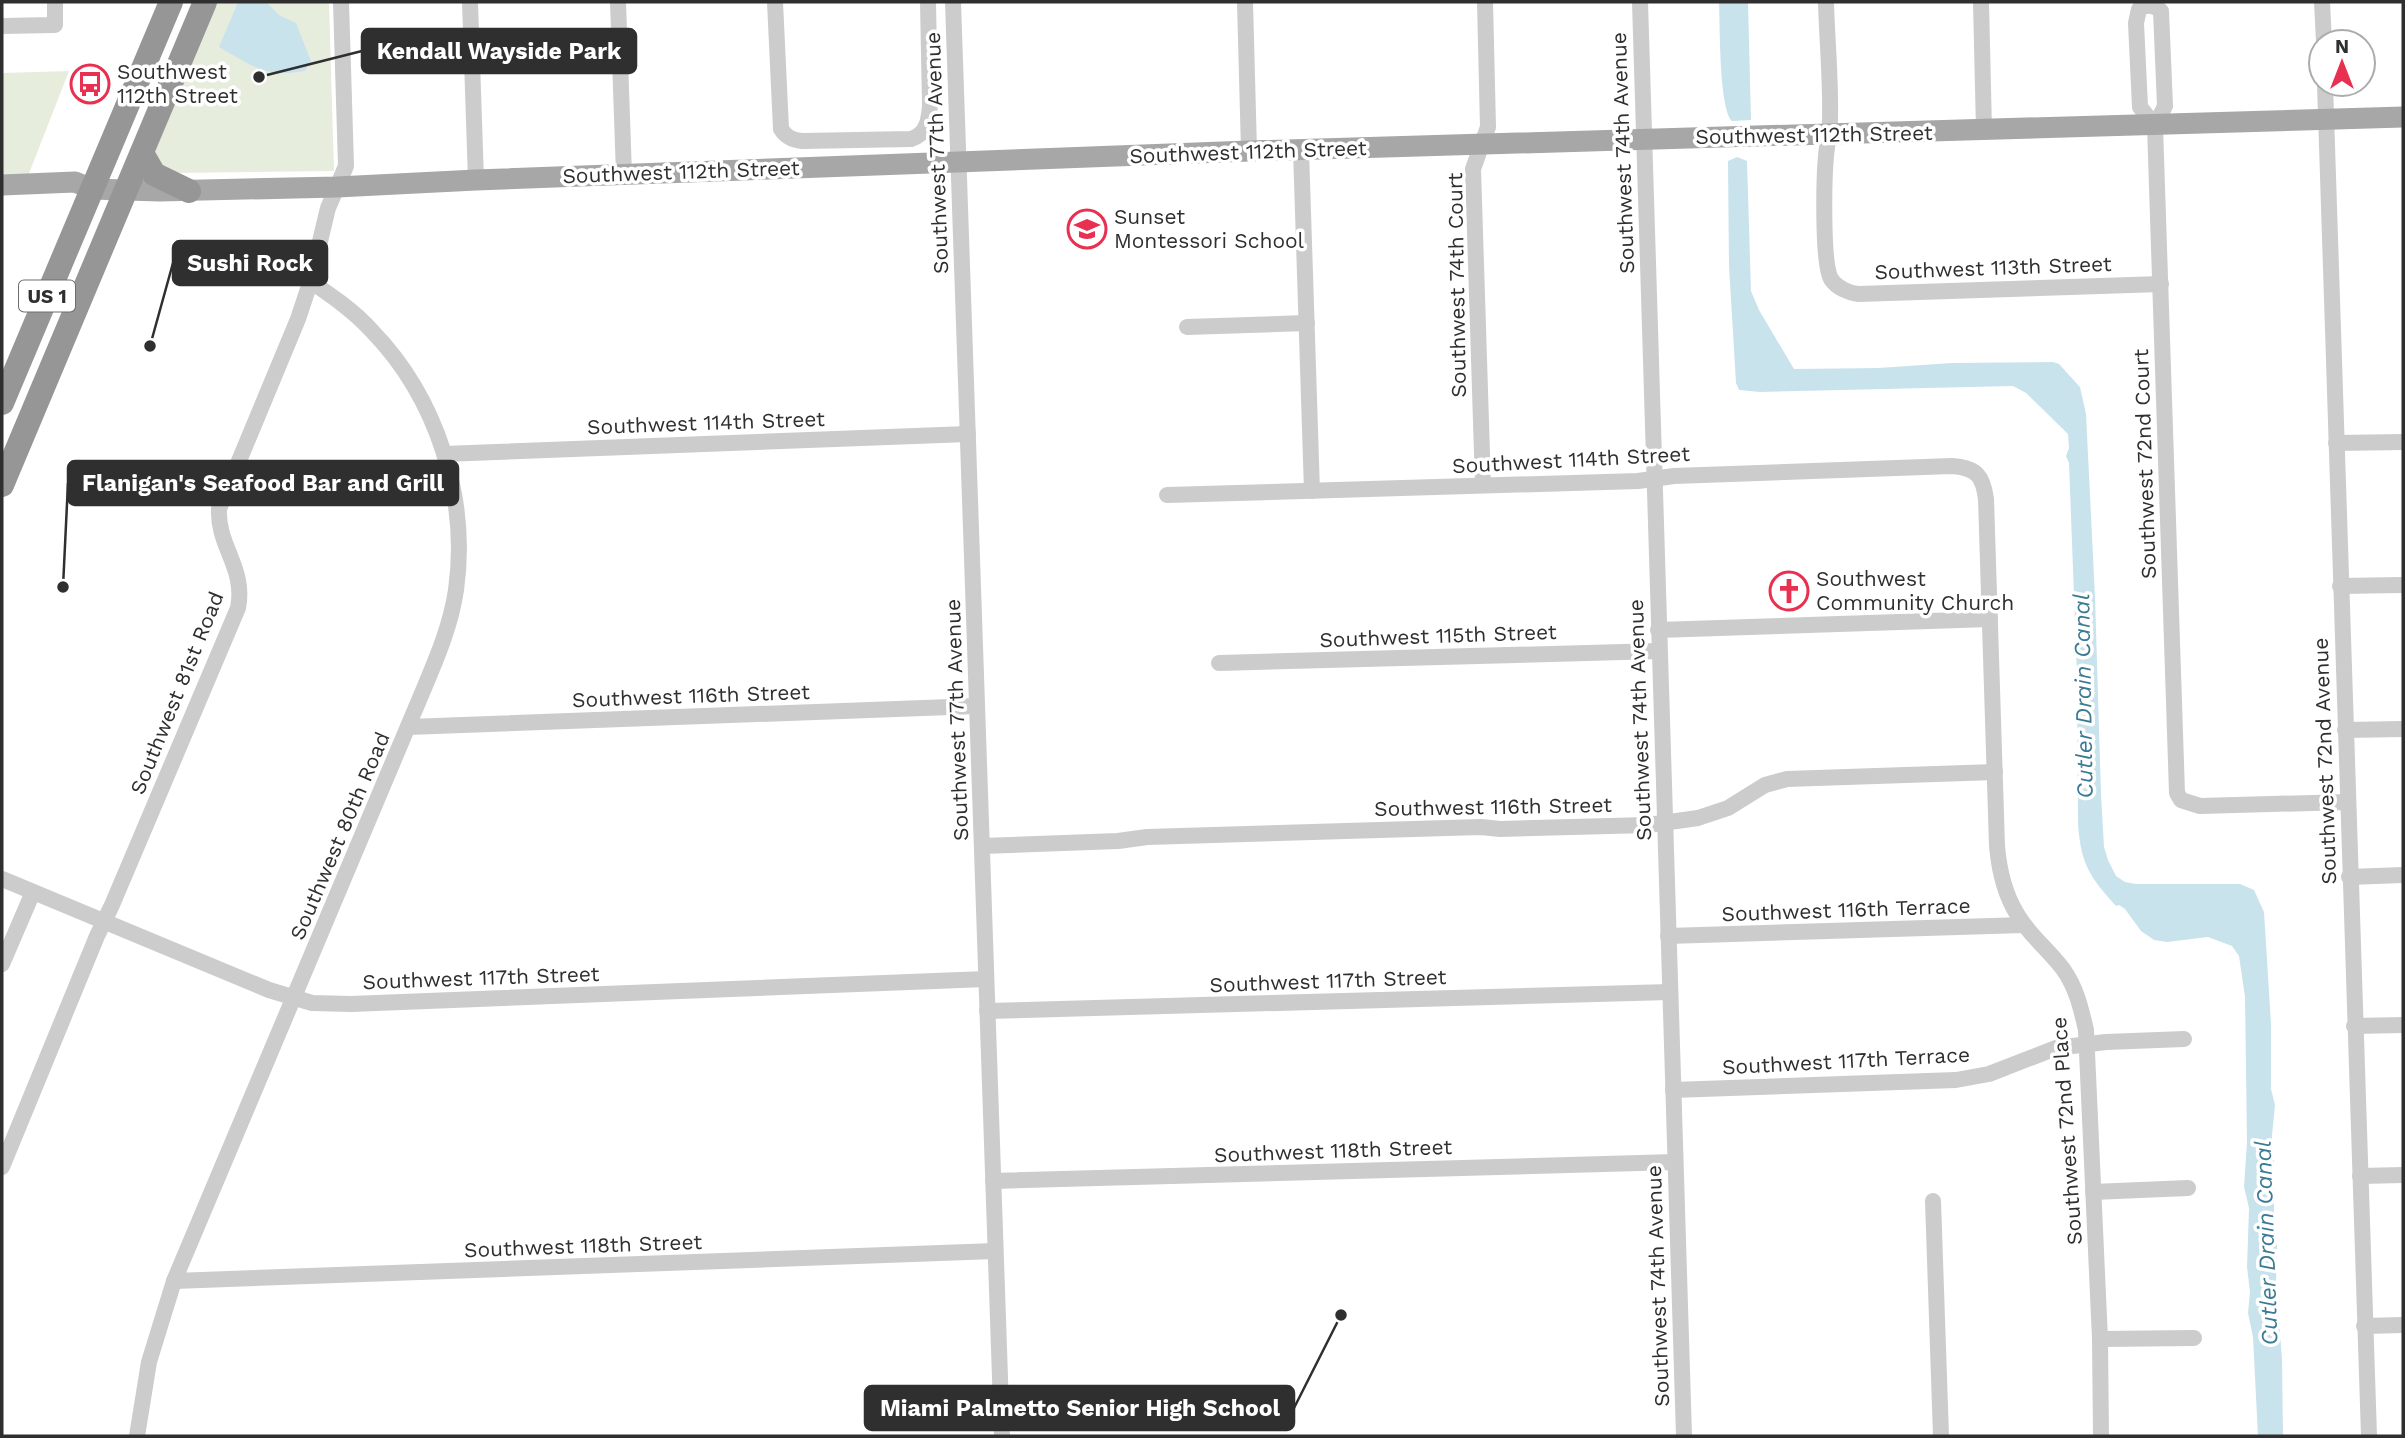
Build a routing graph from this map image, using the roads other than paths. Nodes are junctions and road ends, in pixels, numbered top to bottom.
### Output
1 (55, 2) edge
2 (171, 2) edge
3 (205, 2) edge
4 (341, 2) edge
5 (470, 2) edge
6 (618, 2) edge
7 (775, 2) edge
8 (928, 2) edge
9 (953, 2) edge
10 (1245, 2) edge
11 (1485, 2) edge
12 (1640, 2) edge
13 (1826, 2) edge
14 (1981, 2) edge
15 (2322, 2) edge
16 (2, 26) edge
17 (2323, 28) edge
18 (2326, 98) edge
19 (2403, 117) edge
20 (2327, 119) junction
21 (2155, 126) junction
22 (1984, 131) junction
23 (1829, 135) junction
24 (1644, 139) junction
25 (1482, 145) junction
26 (1301, 150) junction
27 (1249, 152) junction
28 (142, 153) junction
29 (958, 162) junction
30 (624, 174) junction
31 (476, 180) junction
32 (2, 186) edge
33 (337, 187) junction
34 (92, 189) junction
35 (125, 191) junction
36 (189, 191) junction
37 (2, 199) edge
38 (310, 281) junction
39 (2161, 284) junction
40 (1307, 323) junction
41 (1187, 327) dead end
42 (2, 403) edge
43 (968, 434) junction
44 (2403, 442) edge
45 (2336, 443) junction
46 (444, 454) junction
47 (1976, 473) joint
48 (1654, 478) junction
49 (2, 485) edge
50 (1483, 485) junction
51 (1312, 491) junction
52 (1167, 495) dead end
53 (2403, 585) edge
54 (2340, 586) junction
55 (1990, 619) junction
56 (1658, 629) junction
57 (1658, 652) junction
58 (1219, 663) dead end
59 (977, 706) junction
60 (408, 727) junction
61 (2403, 729) edge
62 (2345, 730) junction
63 (1995, 772) junction
64 (2348, 802) junction
65 (1665, 823) junction
66 (982, 846) junction
67 (2403, 875) edge
68 (2349, 877) junction
69 (2, 879) edge
70 (33, 892) junction
71 (104, 921) junction
72 (2024, 925) junction
73 (1668, 936) junction
74 (2, 964) edge
75 (986, 979) junction
76 (1670, 992) junction
77 (295, 999) junction
78 (988, 1012) junction
79 (2403, 1025) edge
80 (2354, 1026) junction
81 (2184, 1039) dead end
82 (2087, 1044) junction
83 (1672, 1090) junction
84 (1675, 1162) junction
85 (2, 1167) edge
86 (2403, 1175) edge
87 (2360, 1176) junction
88 (993, 1181) junction
89 (2188, 1188) dead end
90 (2093, 1192) junction
91 (1933, 1201) dead end
92 (995, 1251) junction
93 (174, 1281) junction
94 (2403, 1325) edge
95 (2364, 1326) junction
96 (2194, 1338) dead end
97 (2099, 1339) junction
98 (138, 1436) edge
99 (1002, 1436) edge
100 (1684, 1436) edge
101 (1941, 1436) edge
102 (2101, 1436) edge
103 (2368, 1436) edge

1 - 16 street
2 - 34 highway, US 1
3 - 28 highway, US 1
4 - 33 street, Southwest 81st Road
5 - 31 street
6 - 30 street
7 - 8 street
9 - 29 street, Southwest 77th Avenue
10 - 27 street
11 - 25 street, Southwest 74th Court
12 - 24 street, Southwest 74th Avenue
13 - 23 street
14 - 22 street
15 - 17 street
18 - 20 street, Southwest 72nd Avenue
19 - 20 main road, Southwest 112th Street
20 - 21 main road, Southwest 112th Street
20 - 45 street, Southwest 72nd Avenue
21 - 21 street, Southwest 72nd Court
21 - 22 main road, Southwest 112th Street
21 - 39 street, Southwest 72nd Court
22 - 23 main road, Southwest 112th Street
23 - 24 main road, Southwest 112th Street
23 - 39 street, Southwest 113th Street
24 - 25 main road, Southwest 112th Street
24 - 48 street, Southwest 74th Avenue
25 - 26 main road, Southwest 112th Street
25 - 50 street, Southwest 74th Court
26 - 27 main road, Southwest 112th Street
26 - 40 street
27 - 29 main road, Southwest 112th Street
28 - 35 highway, US 1
28 - 36 highway
29 - 30 main road, Southwest 112th Street
29 - 43 street, Southwest 77th Avenue
30 - 31 main road, Southwest 112th Street
31 - 33 main road, Southwest 112th Street
32 - 34 main road, Southwest 112th Street
33 - 36 main road, Southwest 112th Street
33 - 38 street, Southwest 81st Road
34 - 35 main road, Southwest 112th Street
34 - 37 main road, Southwest 112th Street
34 - 42 highway, US 1
35 - 36 main road, Southwest 112th Street
35 - 49 highway, US 1
38 - 46 street, Southwest 80th Road
38 - 71 street, Southwest 81st Road
39 - 64 street, Southwest 72nd Court
40 - 41 street
40 - 51 street
43 - 46 street, Southwest 114th Street
43 - 59 street, Southwest 77th Avenue
44 - 45 street
45 - 54 street, Southwest 72nd Avenue
46 - 60 street, Southwest 80th Road
47 - 48 street, Southwest 114th Street
47 - 55 street, Southwest 72nd Place
48 - 50 street, Southwest 114th Street
48 - 56 street, Southwest 74th Avenue
50 - 51 street, Southwest 114th Street
51 - 52 street, Southwest 114th Street
53 - 54 street
54 - 62 street, Southwest 72nd Avenue
55 - 56 street
55 - 63 street, Southwest 72nd Place
56 - 57 street, Southwest 74th Avenue
57 - 58 street, Southwest 115th Street
57 - 65 street, Southwest 74th Avenue
59 - 60 street, Southwest 116th Street
59 - 66 street, Southwest 77th Avenue
60 - 77 street, Southwest 80th Road
61 - 62 street
62 - 64 street, Southwest 72nd Avenue
63 - 65 street, Southwest 116th Street
63 - 72 street, Southwest 72nd Place
64 - 68 street, Southwest 72nd Avenue
65 - 66 street, Southwest 116th Street
65 - 73 street, Southwest 74th Avenue
66 - 75 street, Southwest 77th Avenue
67 - 68 street
68 - 80 street, Southwest 72nd Avenue
69 - 70 street, Southwest 117th Street
70 - 71 street, Southwest 117th Street
70 - 74 street
71 - 77 street, Southwest 117th Street
71 - 85 street, Southwest 81st Road
72 - 73 street, Southwest 116th Terrace
72 - 82 street, Southwest 72nd Place
73 - 76 street, Southwest 74th Avenue
75 - 77 street, Southwest 117th Street
75 - 78 street, Southwest 77th Avenue
76 - 78 street, Southwest 117th Street
76 - 83 street, Southwest 74th Avenue
77 - 93 street, Southwest 80th Road
78 - 88 street, Southwest 77th Avenue
79 - 80 street
80 - 87 street, Southwest 72nd Avenue
81 - 82 street, Southwest 117th Terrace
82 - 83 street, Southwest 117th Terrace
82 - 90 street, Southwest 72nd Place
83 - 84 street, Southwest 74th Avenue
84 - 88 street, Southwest 118th Street
84 - 100 street, Southwest 74th Avenue
86 - 87 street
87 - 95 street, Southwest 72nd Avenue
88 - 92 street, Southwest 77th Avenue
89 - 90 street
90 - 97 street, Southwest 72nd Place
91 - 101 street
92 - 93 street, Southwest 118th Street
92 - 99 street, Southwest 77th Avenue
93 - 98 street, Southwest 80th Road
94 - 95 street
95 - 103 street, Southwest 72nd Avenue
96 - 97 street
97 - 102 street, Southwest 72nd Place

